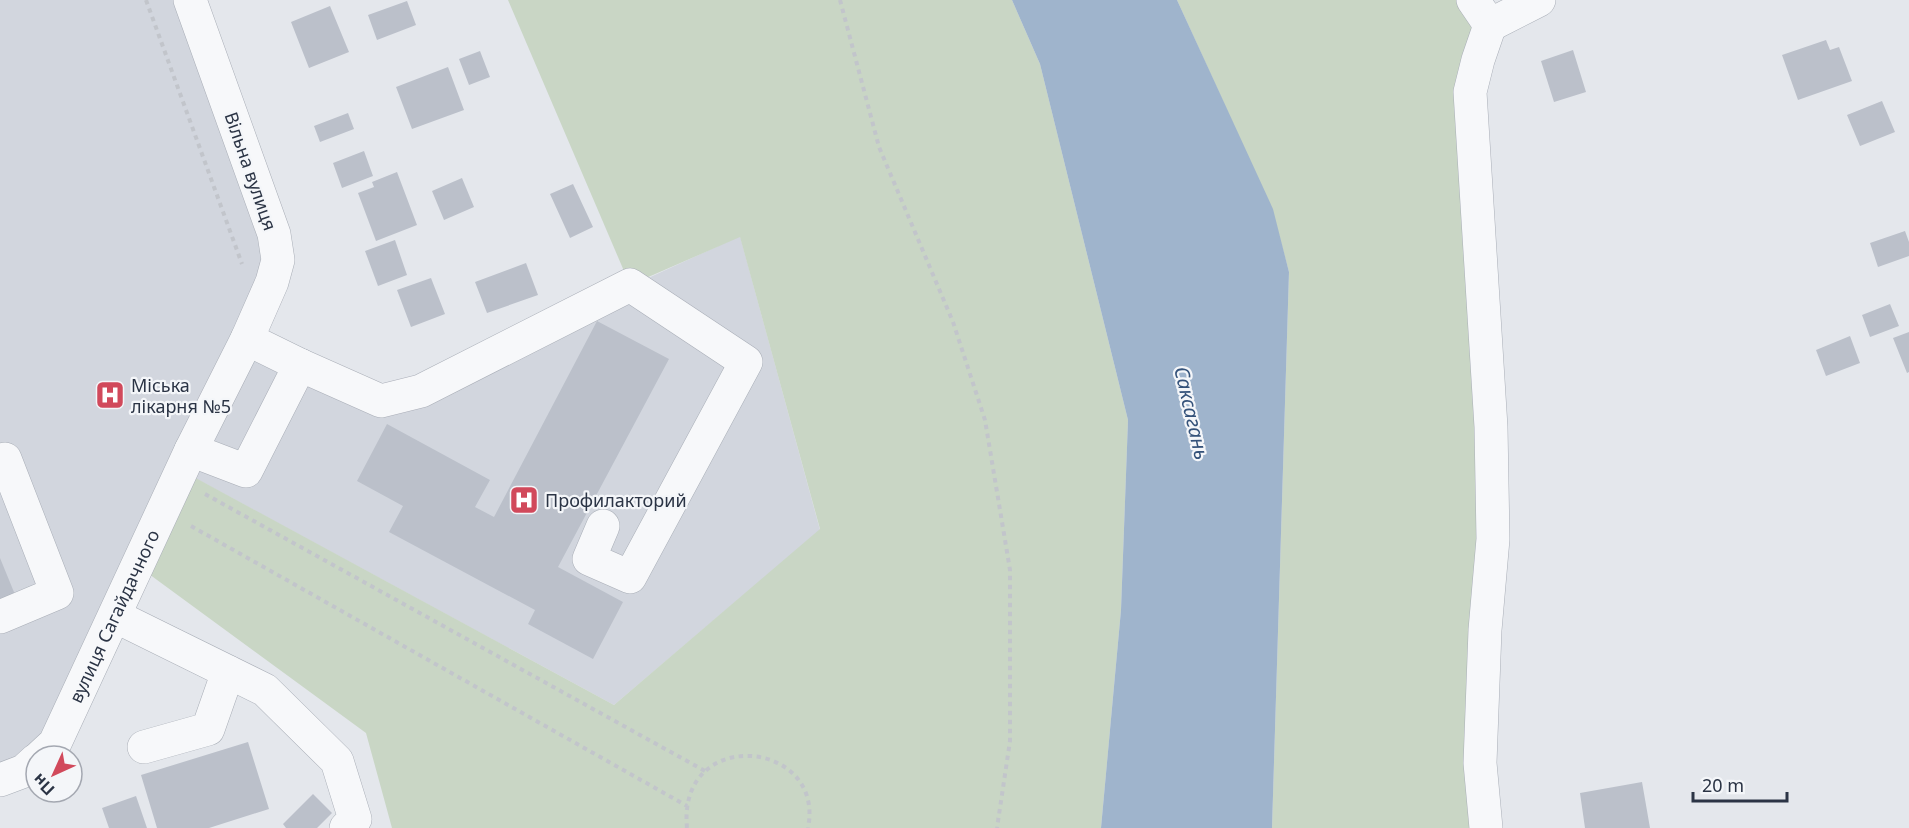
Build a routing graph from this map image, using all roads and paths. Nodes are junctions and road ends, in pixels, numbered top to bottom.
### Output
1 (146, 0) edge
2 (190, 0) edge
3 (840, 0) edge
4 (1539, 0) edge
5 (1481, 13) edge
6 (245, 273) dead end
7 (247, 339) junction
8 (300, 365) junction
9 (2, 456) edge
10 (184, 466) junction
11 (164, 510) junction
12 (603, 526) dead end
13 (115, 616) junction
14 (0, 617) edge
15 (228, 672) junction
16 (55, 744) edge
17 (144, 747) dead end
18 (24, 771) edge
19 (705, 771) junction
20 (0, 780) edge
21 (687, 806) junction
22 (346, 828) edge
23 (687, 828) edge
24 (808, 828) edge
25 (997, 828) edge
26 (1486, 828) edge

1 - 6 path
2 - 7 street, Вільна вулиця
3 - 25 path
4 - 5 street
5 - 26 street
7 - 8 street
7 - 10 street, Вільна вулиця
8 - 10 street
8 - 12 street
9 - 14 street
10 - 11 street, вулиця Сагайдачного
10 - 19 path
11 - 13 street, вулиця Сагайдачного
11 - 21 path
13 - 15 street
13 - 16 street, вулиця Сагайдачного
15 - 17 street
15 - 22 street
18 - 20 street
19 - 21 path
19 - 24 path
21 - 23 path

